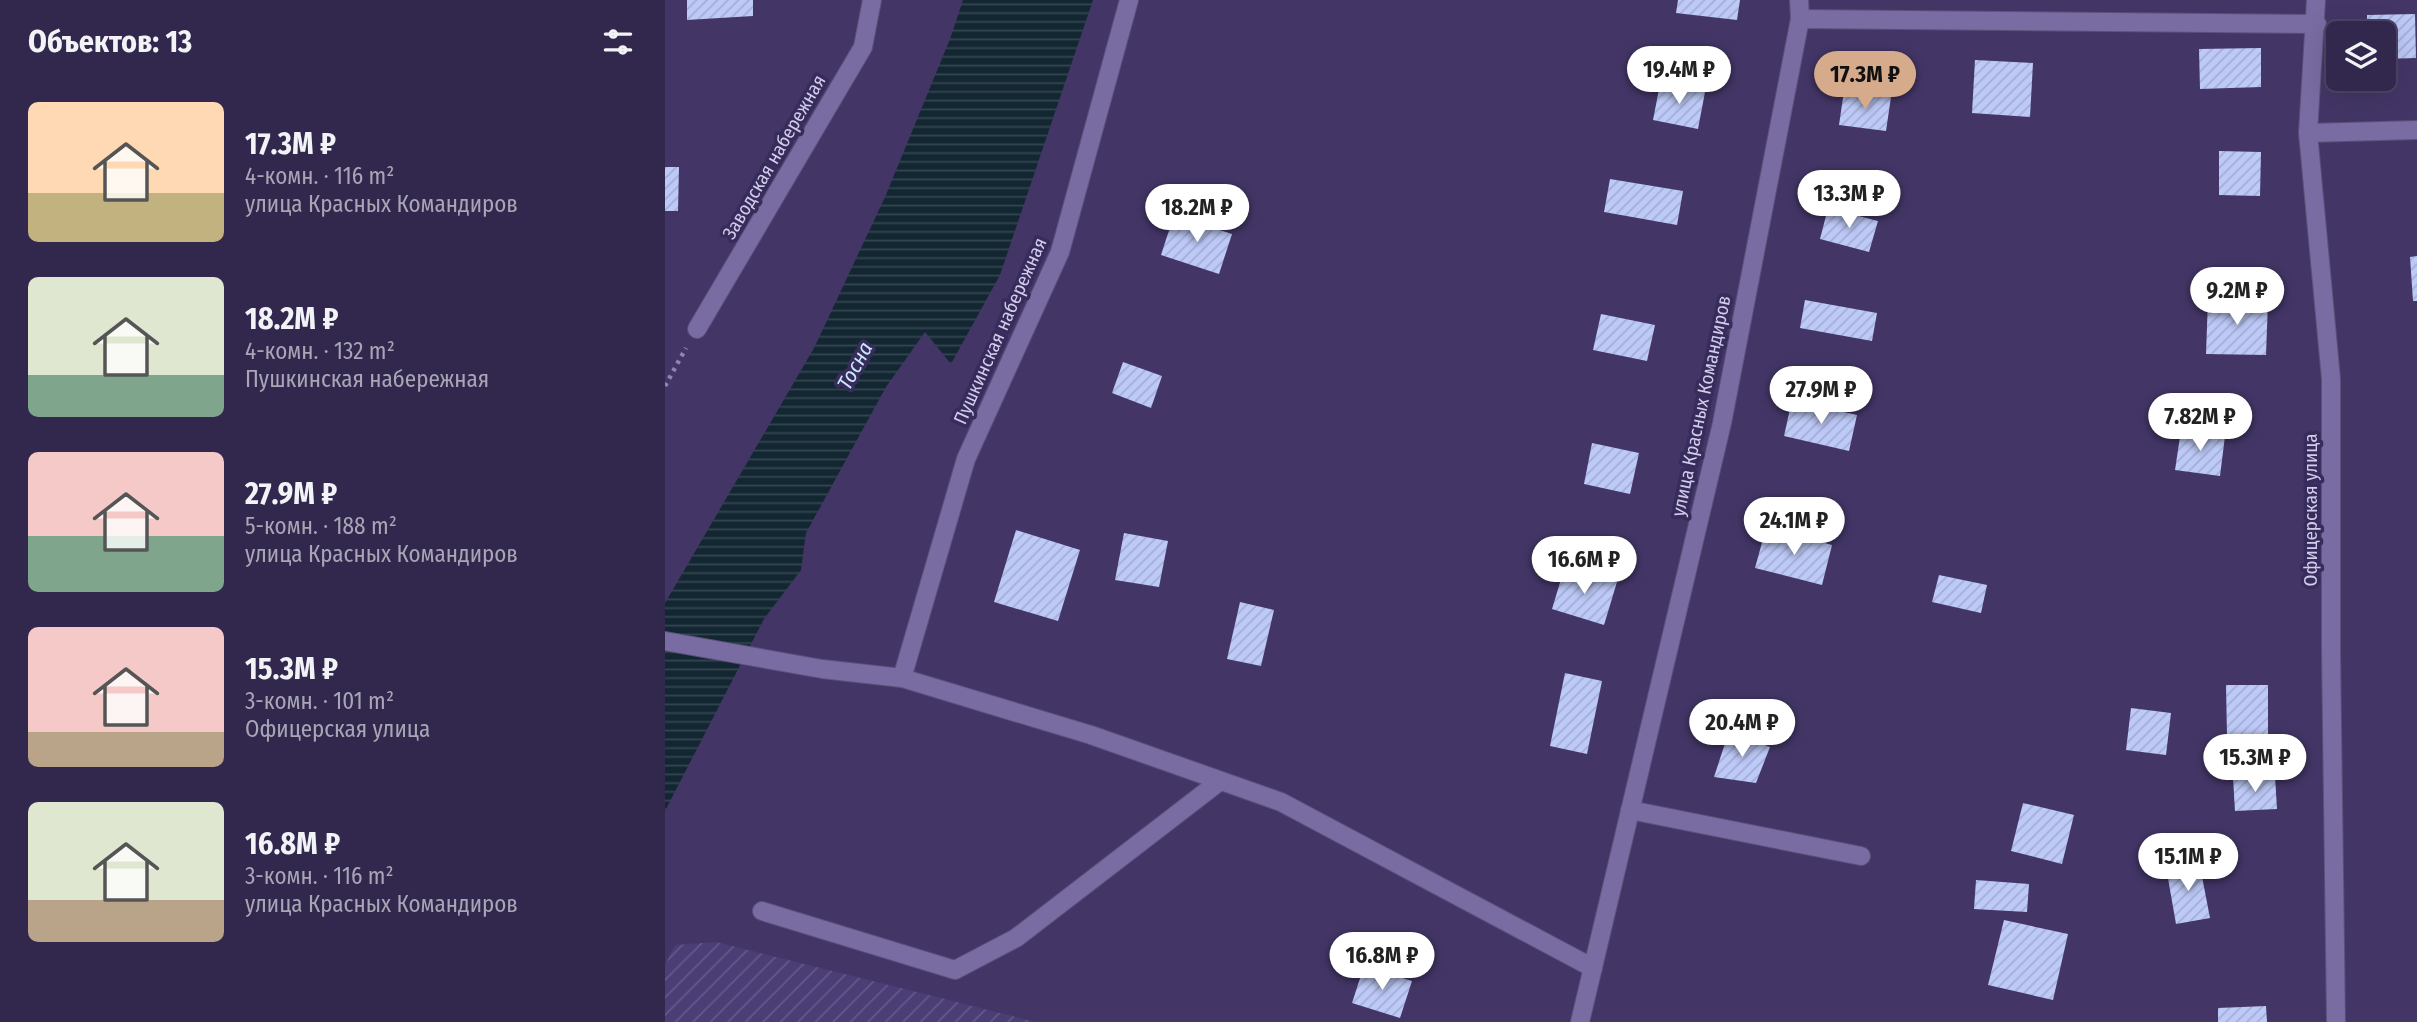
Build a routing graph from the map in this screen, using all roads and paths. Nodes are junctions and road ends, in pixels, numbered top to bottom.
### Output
1 (872, 0) edge
2 (1129, 0) edge
3 (1799, 0) edge
4 (2316, 0) edge
5 (1800, 19) junction
6 (2317, 24) junction
7 (2417, 130) edge
8 (2308, 133) junction
9 (697, 329) joint
10 (665, 386) edge
11 (665, 641) edge
12 (902, 678) junction
13 (1220, 780) junction
14 (1630, 810) junction
15 (1861, 856) dead end
16 (762, 911) dead end
17 (1593, 968) junction
18 (1580, 1022) edge
19 (2336, 1022) edge

1 - 9 street, Заводская набережная
2 - 12 street, Пушкинская набережная
3 - 5 street, улица Красных Командиров
4 - 6 street, Офицерская улица
5 - 6 street
5 - 14 street, улица Красных Командиров
6 - 8 street, Офицерская улица
7 - 8 street
8 - 19 street, Офицерская улица
9 - 10 path
11 - 12 street
12 - 13 street
13 - 16 street
13 - 17 street
14 - 15 street
14 - 17 street, улица Красных Командиров
17 - 18 street, улица Красных Командиров

